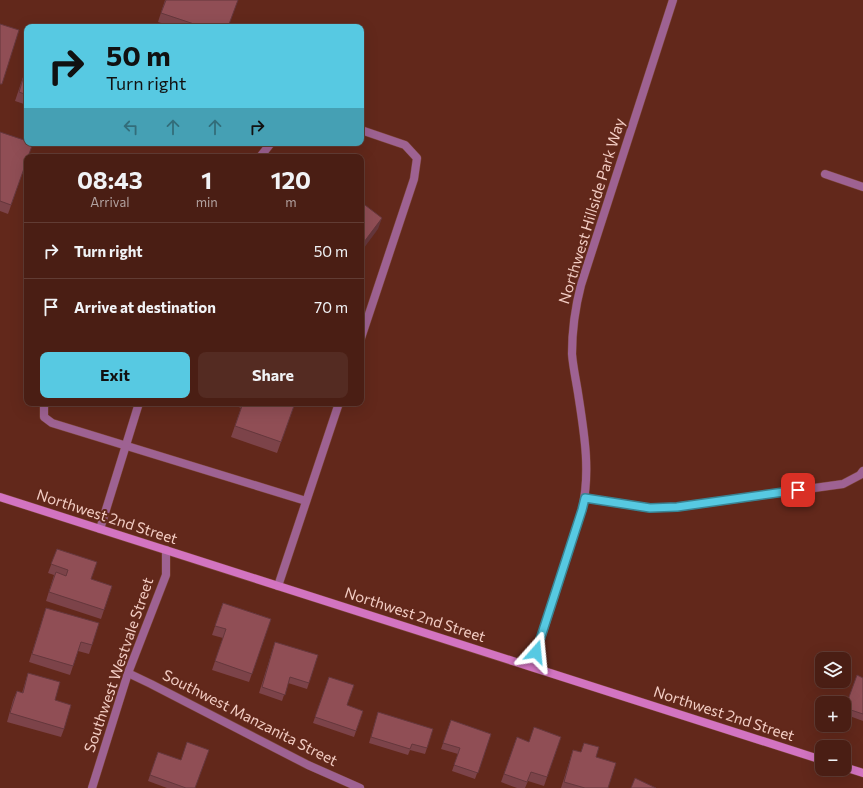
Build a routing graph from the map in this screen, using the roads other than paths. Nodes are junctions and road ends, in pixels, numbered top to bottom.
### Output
1 (673, 0) edge
2 (364, 131) edge
3 (269, 146) edge
4 (262, 154) edge
5 (825, 174) dead end
6 (863, 186) edge
7 (364, 329) edge
8 (44, 406) edge
9 (138, 406) edge
10 (338, 406) edge
11 (125, 447) junction
12 (863, 471) edge
13 (0, 497) edge
14 (585, 498) junction
15 (306, 502) junction
16 (100, 529) junction
17 (166, 550) junction
18 (278, 586) junction
19 (532, 666) junction
20 (128, 673) junction
21 (815, 758) edge
22 (851, 769) edge
23 (863, 773) edge
24 (350, 786) edge
25 (92, 788) edge
26 (360, 788) edge

1 - 14 street, Northwest Hillside Park Way
2 - 7 street
3 - 4 street
5 - 6 street
8 - 11 street
9 - 11 street
10 - 15 street
11 - 15 street
11 - 16 street
12 - 14 street
13 - 16 main road, Northwest 2nd Street
14 - 19 street, Northwest Hillside Park Way
15 - 18 street
16 - 17 main road, Northwest 2nd Street
17 - 18 main road, Northwest 2nd Street
17 - 20 street, Southwest Westvale Street
18 - 19 main road, Northwest 2nd Street
19 - 21 main road, Northwest 2nd Street
20 - 24 street, Southwest Manzanita Street
20 - 25 street, Southwest Westvale Street
22 - 23 main road
24 - 26 street, Southwest Manzanita Street

